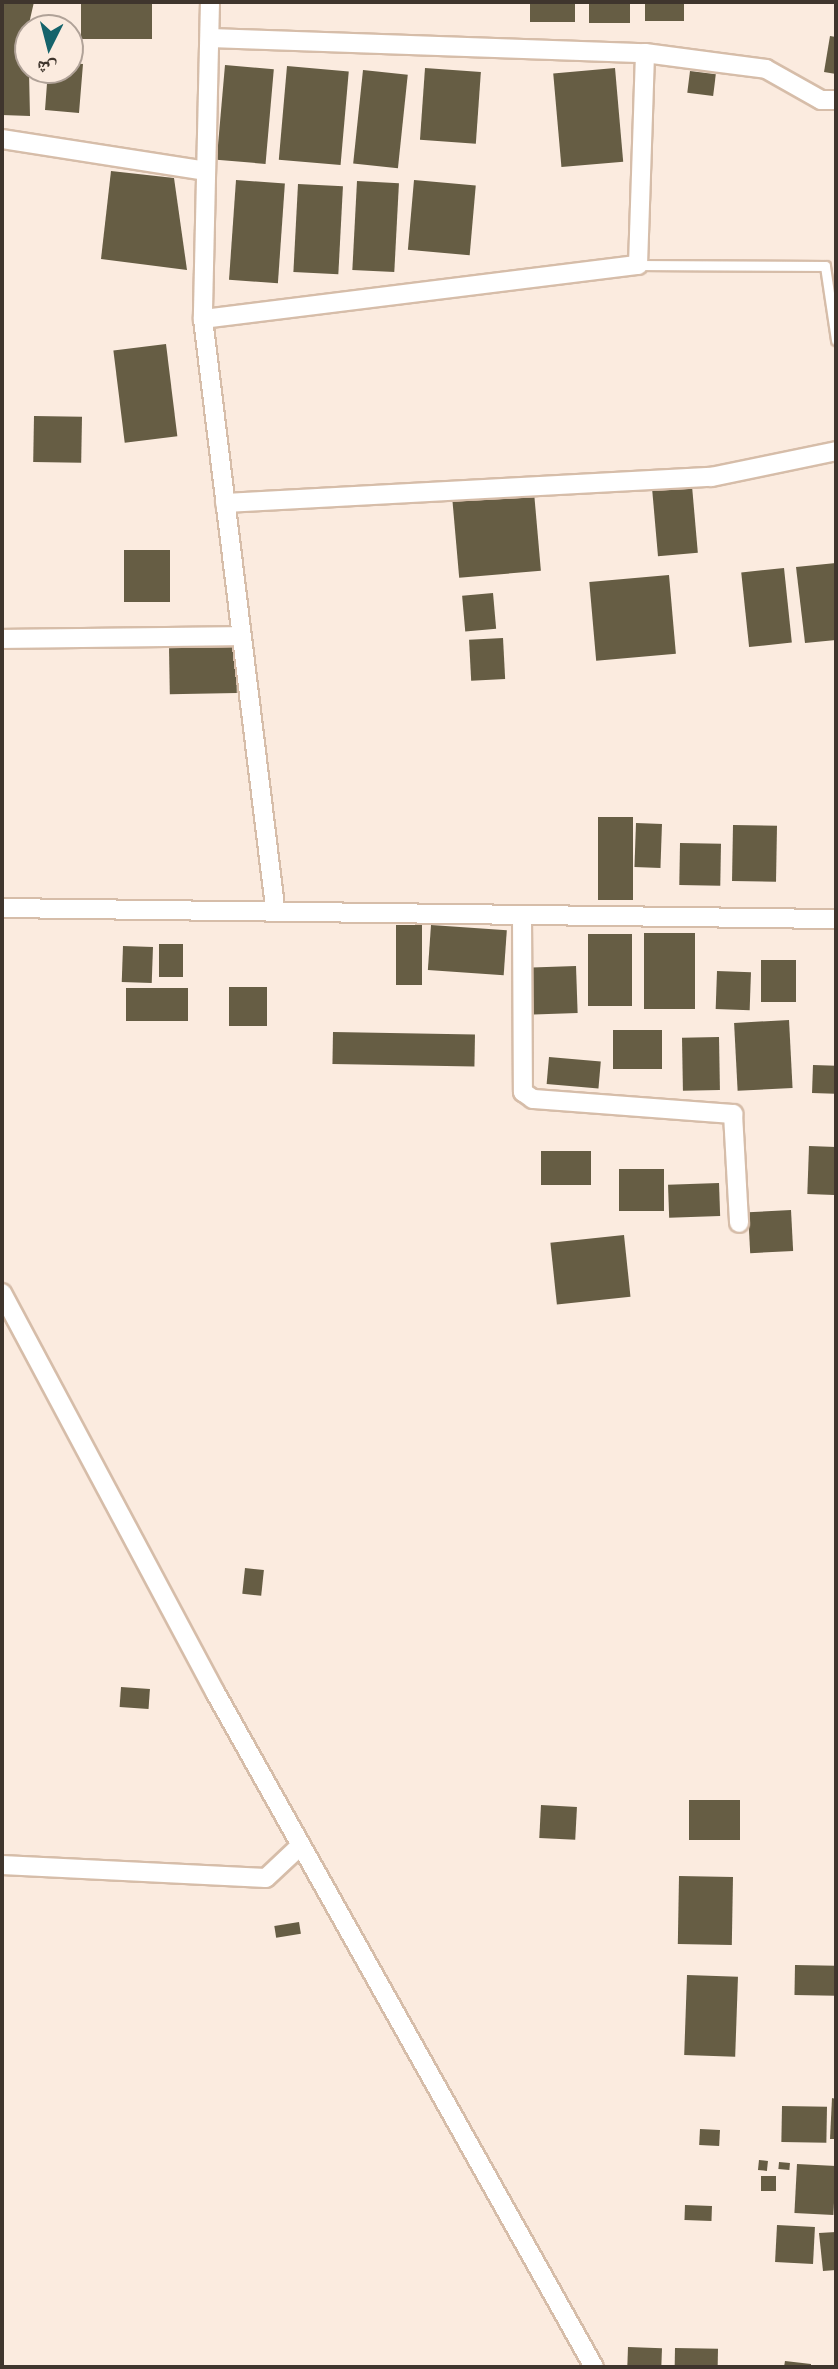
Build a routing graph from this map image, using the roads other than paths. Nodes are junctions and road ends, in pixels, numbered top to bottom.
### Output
1 (209, 2) edge
2 (210, 38) junction
3 (645, 53) junction
4 (836, 100) edge
5 (2, 139) edge
6 (206, 171) junction
7 (638, 265) junction
8 (203, 319) junction
9 (836, 340) edge
10 (836, 451) edge
11 (225, 503) junction
12 (241, 636) junction
13 (2, 639) edge
14 (275, 907) junction
15 (2, 908) edge
16 (522, 916) junction
17 (836, 919) edge
18 (738, 1223) dead end
19 (2, 1293) edge
20 (301, 1845) junction
21 (2, 1865) edge
22 (594, 2367) edge

1 - 2 street
2 - 3 street
2 - 6 street
3 - 4 street
3 - 7 street
5 - 6 street
6 - 8 street
7 - 8 street
7 - 9 lane
8 - 11 street
10 - 11 street
11 - 12 street
12 - 13 street
12 - 14 street
14 - 15 street
14 - 16 street
16 - 17 street
16 - 18 street
19 - 20 street
20 - 21 street
20 - 22 street

